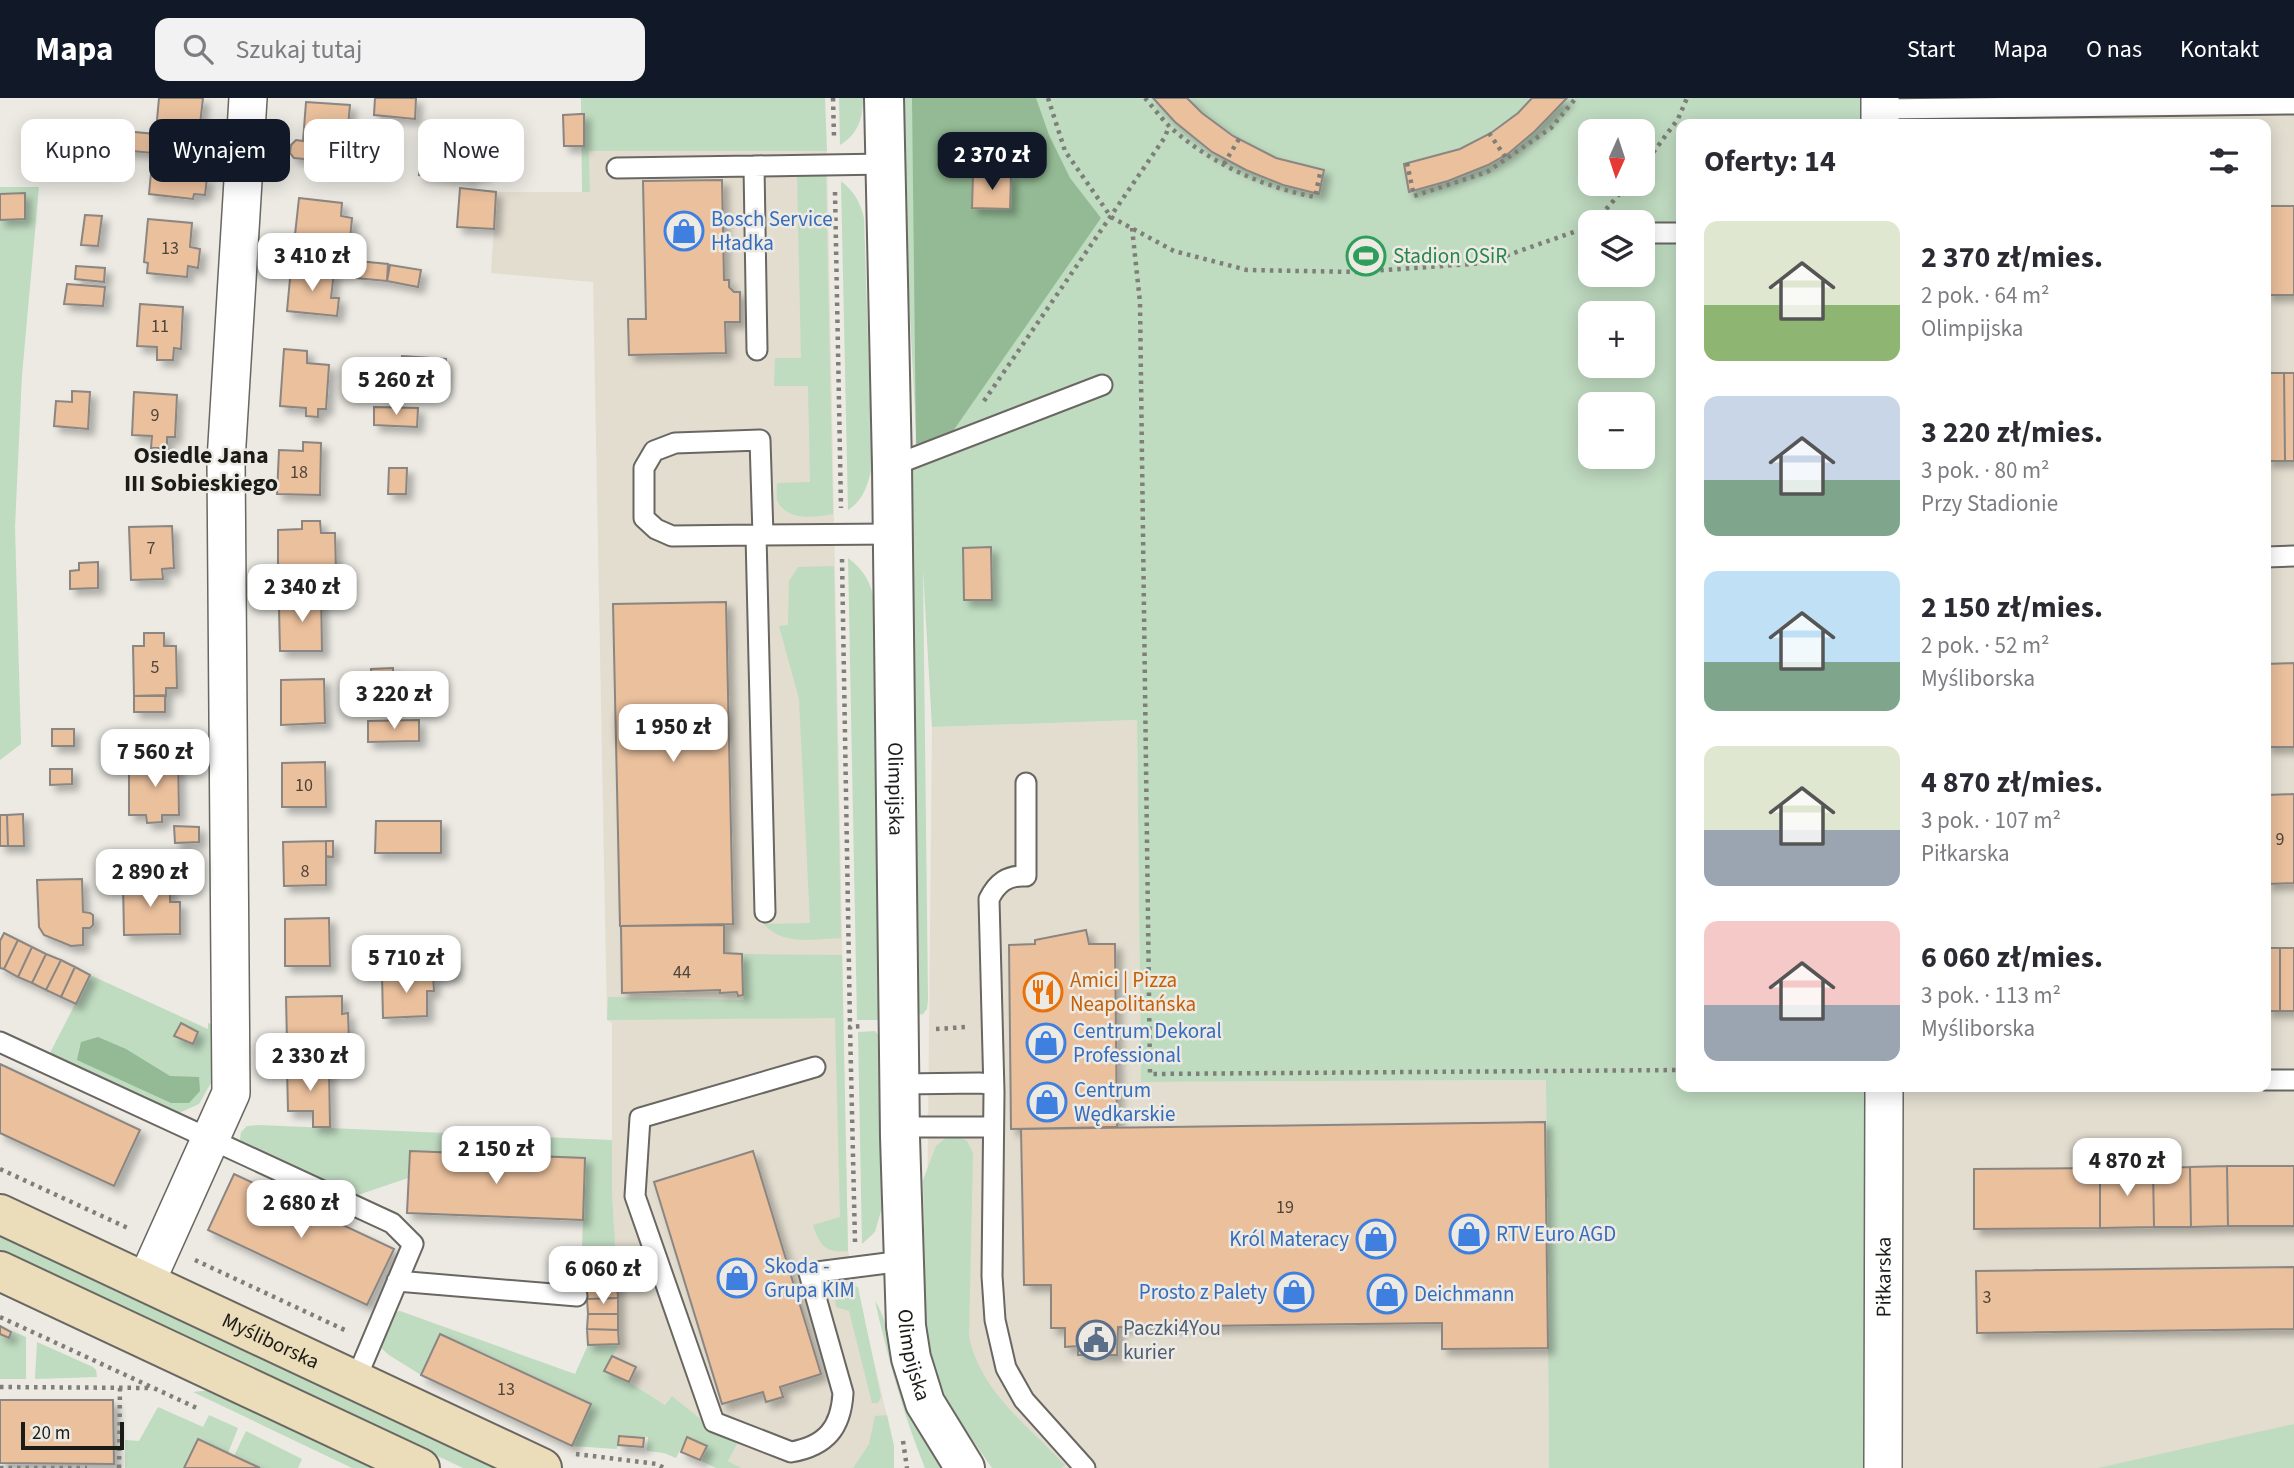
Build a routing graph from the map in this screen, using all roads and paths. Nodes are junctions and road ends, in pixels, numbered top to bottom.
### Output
1 (248, 98) edge
2 (884, 98) edge
3 (1048, 98) edge
4 (1146, 98) edge
5 (1576, 98) edge
6 (1688, 98) edge
7 (2294, 104) edge
8 (1880, 110) edge
9 (1678, 119) edge
10 (1676, 122) edge
11 (1169, 126) junction
12 (1489, 133) dead end
13 (1239, 139) dead end
14 (1656, 149) edge
15 (1506, 158) junction
16 (1408, 163) dead end
17 (886, 164) junction
18 (1224, 164) junction
19 (754, 166) junction
20 (617, 168) dead end
21 (1321, 169) dead end
22 (1618, 196) edge
23 (1605, 210) edge
24 (1111, 217) junction
25 (1132, 228) junction
26 (1578, 231) edge
27 (1655, 233) edge
28 (1676, 233) edge
29 (757, 350) dead end
30 (1102, 385) dead end
31 (955, 442) junction
32 (892, 466) junction
33 (893, 534) junction
34 (760, 535) junction
35 (2294, 556) edge
36 (2271, 557) edge
37 (1026, 783) dead end
38 (765, 912) dead end
39 (991, 1025) junction
40 (0, 1042) edge
41 (815, 1067) dead end
42 (1676, 1070) edge
43 (2271, 1080) edge
44 (2294, 1080) edge
45 (917, 1084) junction
46 (993, 1087) junction
47 (1884, 1092) edge
48 (900, 1127) junction
49 (993, 1127) junction
50 (209, 1139) junction
51 (0, 1214) edge
52 (903, 1261) junction
53 (0, 1271) edge
54 (397, 1280) junction
55 (146, 1282) junction
56 (577, 1296) dead end
57 (0, 1317) edge
58 (355, 1379) junction
59 (0, 1387) edge
60 (120, 1388) junction
61 (155, 1388) junction
62 (205, 1411) dead end
63 (0, 1468) edge
64 (88, 1468) edge
65 (119, 1468) edge
66 (420, 1468) edge
67 (542, 1468) edge
68 (965, 1468) edge
69 (1086, 1468) edge
70 (1883, 1468) edge

1 - 50 street
2 - 17 street, Olimpijska
3 - 24 path
4 - 11 path
5 - 15 path
6 - 9 path
7 - 8 lane
10 - 14 path
11 - 18 path
11 - 24 path
12 - 15 path
13 - 18 path
15 - 16 path
17 - 19 lane
17 - 32 street, Olimpijska
18 - 21 path
19 - 20 lane
19 - 29 lane
22 - 23 path
24 - 25 path
24 - 31 path
25 - 26 path
25 - 42 path
27 - 28 lane
30 - 31 lane
31 - 32 lane
32 - 33 street, Olimpijska
33 - 34 lane
33 - 45 street, Olimpijska
34 - 34 lane
34 - 38 lane
35 - 36 lane
37 - 39 lane
39 - 45 path
39 - 46 lane
40 - 50 lane
41 - 52 lane
43 - 44 lane
45 - 46 lane
45 - 48 street, Olimpijska
46 - 49 lane
47 - 70 street, Piłkarska
48 - 49 lane
48 - 52 street, Olimpijska
49 - 69 lane
50 - 54 lane
50 - 55 street
51 - 55 main road, Myśliborska
52 - 68 street, Olimpijska
53 - 66 main road
54 - 56 lane
54 - 58 lane
55 - 58 main road, Myśliborska
57 - 61 path
58 - 67 main road, Myśliborska
59 - 60 path
60 - 61 path
60 - 65 path
61 - 62 path
63 - 64 path

